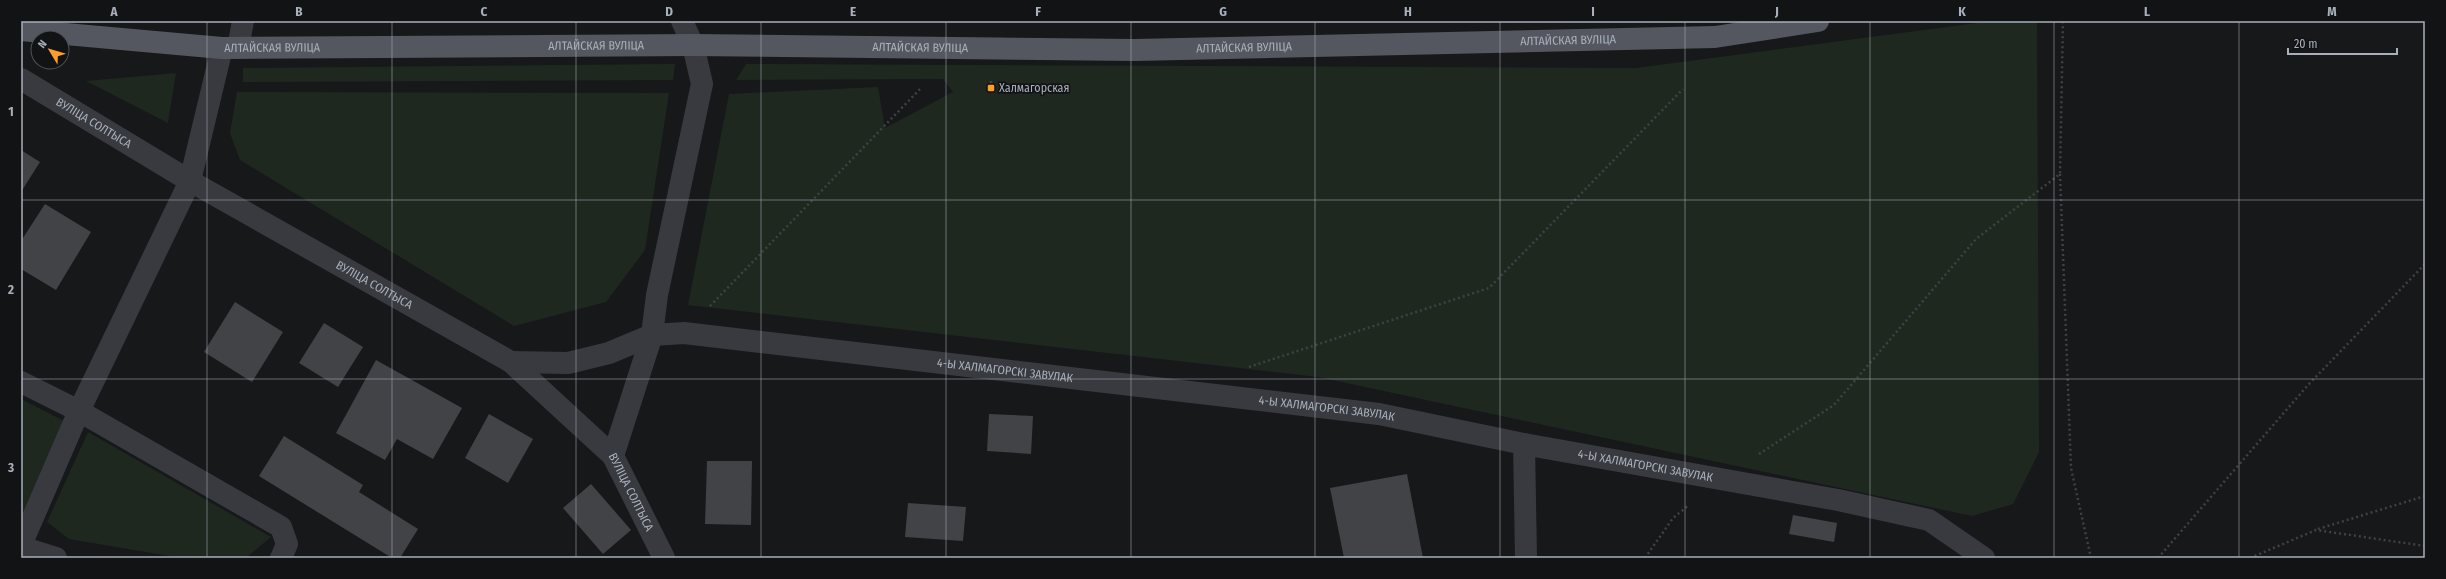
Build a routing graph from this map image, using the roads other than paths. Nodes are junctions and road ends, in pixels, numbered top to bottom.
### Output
1 (243, 21) edge
2 (682, 21) edge
3 (1818, 21) edge
4 (21, 30) edge
5 (693, 45) junction
6 (230, 48) junction
7 (21, 79) edge
8 (190, 181) junction
9 (652, 335) junction
10 (511, 362) junction
11 (21, 382) edge
12 (79, 411) junction
13 (1524, 444) junction
14 (613, 456) junction
15 (21, 546) edge
16 (56, 558) edge
17 (281, 558) edge
18 (664, 558) edge
19 (1526, 558) edge
20 (1984, 558) edge

1 - 6 street
2 - 5 street
3 - 5 main road, АЛТАЙСКАЯ ВУЛІЦА
4 - 6 main road, АЛТАЙСКАЯ ВУЛІЦА
5 - 6 main road, АЛТАЙСКАЯ ВУЛІЦА
5 - 9 street
6 - 8 street
7 - 8 street, ВУЛІЦА СОЛТЫСА
8 - 10 street, ВУЛІЦА СОЛТЫСА
8 - 12 street
9 - 10 street, 4-Ы ХАЛМАГОРСКІ ЗАВУЛАК
9 - 13 street, 4-Ы ХАЛМАГОРСКІ ЗАВУЛАК
9 - 14 street
10 - 14 street, ВУЛІЦА СОЛТЫСА
11 - 12 street
12 - 15 street
12 - 17 street
13 - 19 street
13 - 20 street, 4-Ы ХАЛМАГОРСКІ ЗАВУЛАК
14 - 18 street, ВУЛІЦА СОЛТЫСА
15 - 16 street

